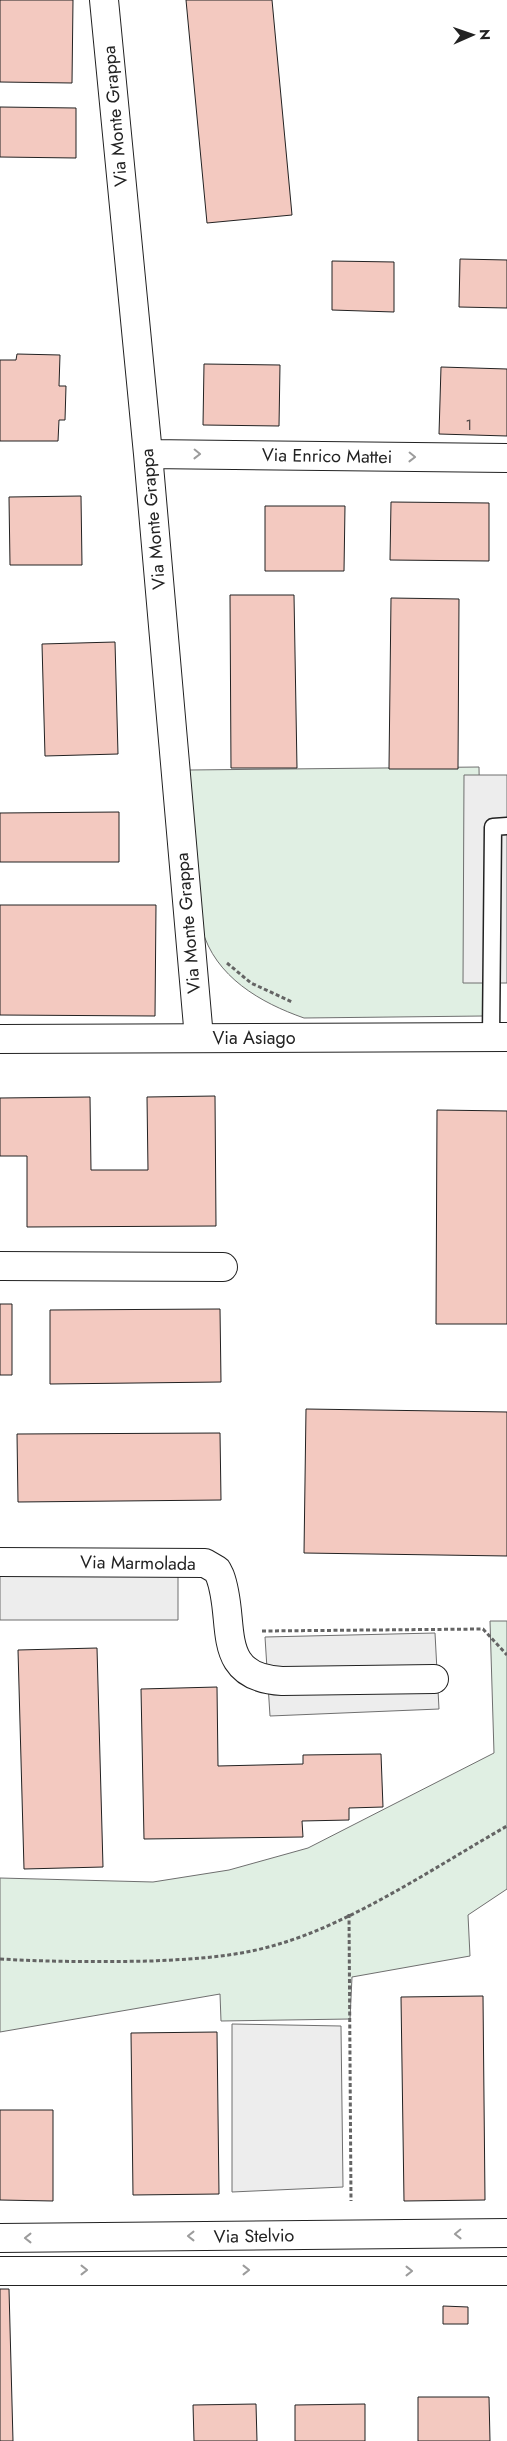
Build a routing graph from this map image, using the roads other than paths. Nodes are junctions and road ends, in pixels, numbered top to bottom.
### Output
1 (104, 0) edge
2 (148, 454) junction
3 (507, 458) edge
4 (507, 826) edge
5 (499, 1037) edge
6 (199, 1038) junction
7 (0, 1039) edge
8 (0, 1266) edge
9 (223, 1267) dead end
10 (0, 1562) edge
11 (434, 1679) dead end
12 (507, 2233) edge
13 (0, 2238) edge
14 (0, 2271) edge
15 (507, 2271) edge

1 - 2 street, Via Monte Grappa
2 -> 3 street, Via Enrico Mattei
2 - 6 street, Via Monte Grappa
4 - 5 lane
5 - 6 street, Via Asiago
6 - 7 street, Via Asiago
8 - 9 street
10 - 11 street, Via Marmolada
12 -> 13 street, Via Stelvio
14 -> 15 street, Via Stelvio

